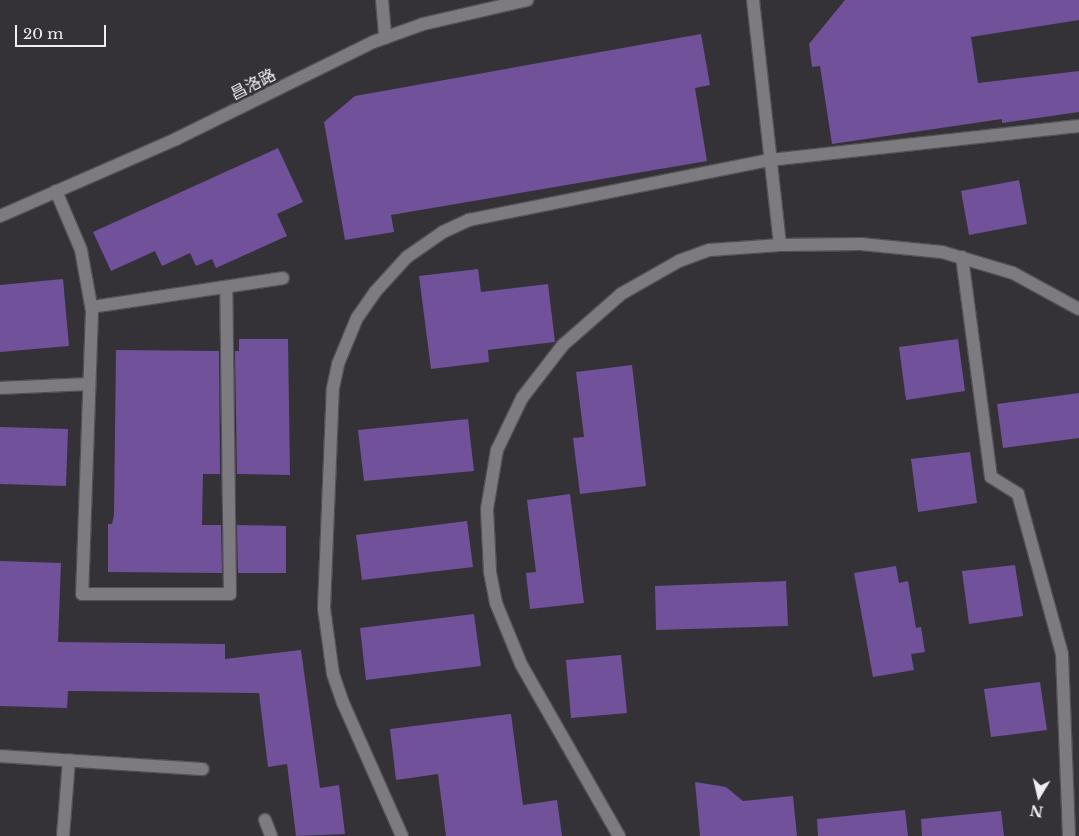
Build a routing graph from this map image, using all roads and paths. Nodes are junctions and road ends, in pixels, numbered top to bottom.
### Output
1 (382, 0) edge
2 (527, 0) edge
3 (753, 0) edge
4 (385, 38) junction
5 (1079, 126) edge
6 (770, 160) junction
7 (56, 191) junction
8 (0, 216) edge
9 (780, 245) junction
10 (962, 257) junction
11 (283, 278) dead end
12 (226, 287) junction
13 (92, 307) junction
14 (1079, 310) edge
15 (90, 384) junction
16 (0, 388) edge
17 (0, 756) edge
18 (69, 760) junction
19 (203, 769) dead end
20 (265, 820) dead end
21 (63, 836) edge
22 (271, 836) edge
23 (402, 836) edge
24 (619, 836) edge
25 (1069, 836) edge

1 - 4 street
2 - 4 street, 昌洛路
3 - 6 street
4 - 7 street, 昌洛路
5 - 6 street
6 - 9 street
6 - 23 street
7 - 8 street, 昌洛路
7 - 13 street
9 - 10 street
9 - 24 street
10 - 14 street
10 - 25 street
11 - 12 street
12 - 13 street
12 - 15 street
13 - 15 street
15 - 16 street
17 - 18 street
18 - 19 street
18 - 21 street
20 - 22 street

